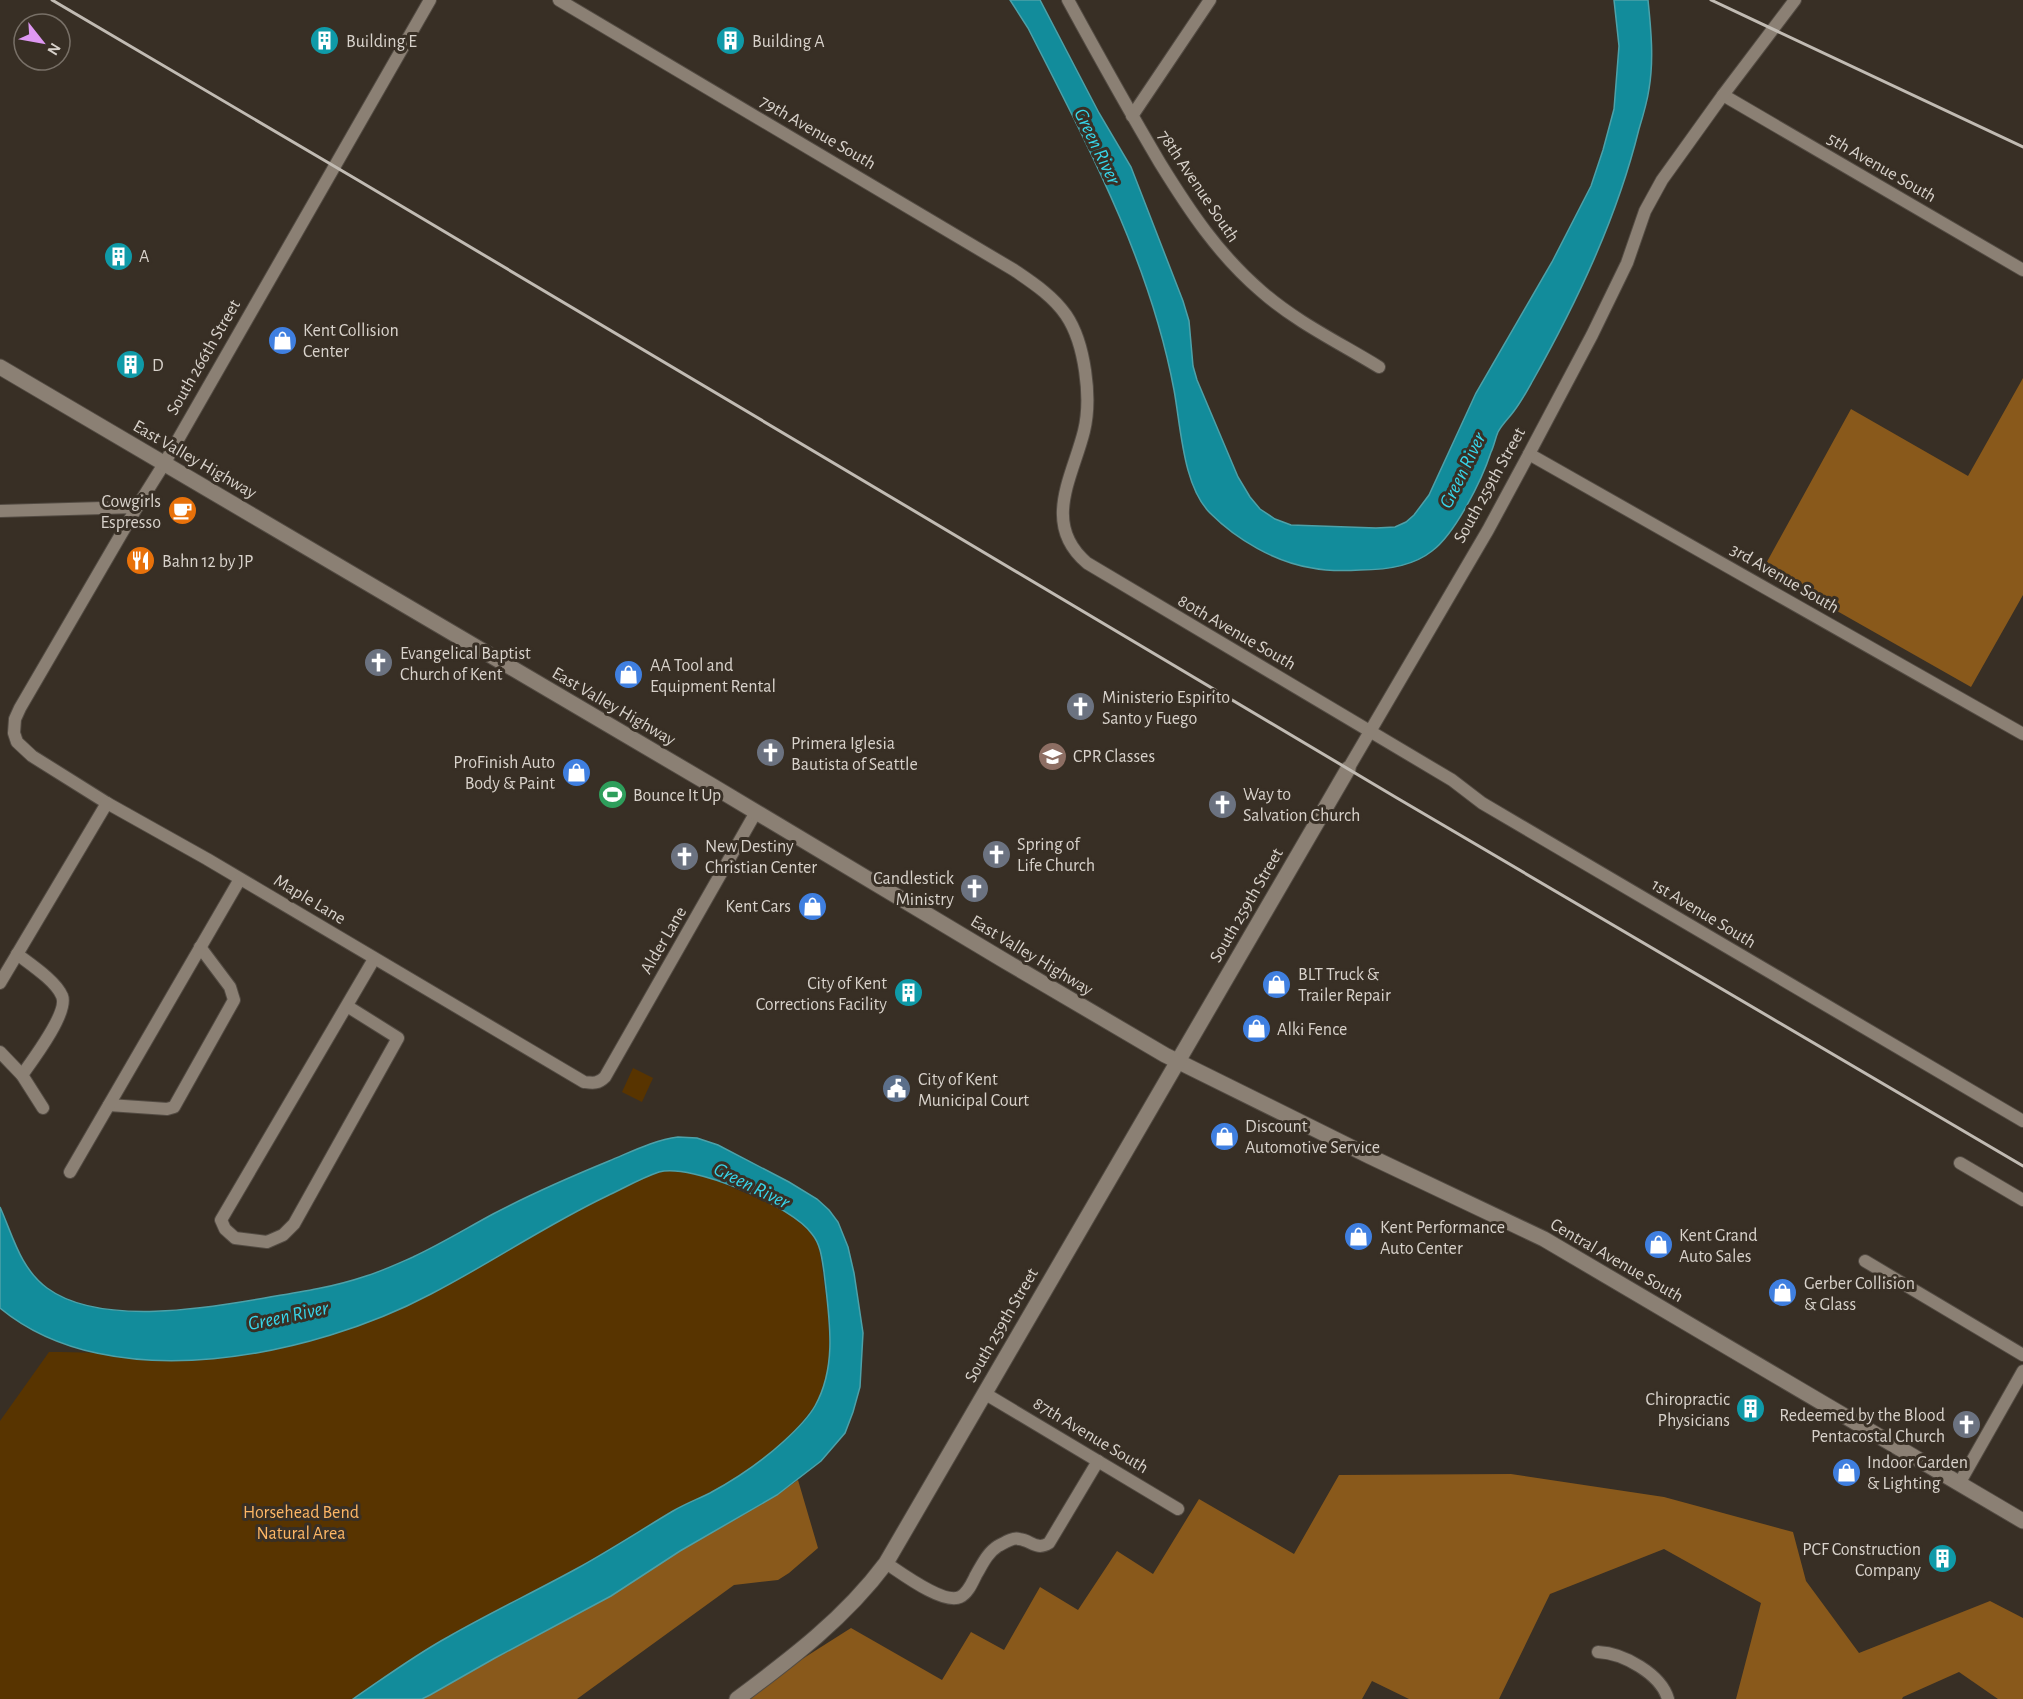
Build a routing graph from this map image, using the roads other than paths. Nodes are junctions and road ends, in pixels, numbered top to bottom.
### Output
1 (429, 0) edge
2 (559, 0) edge
3 (1068, 0) edge
4 (1210, 0) edge
5 (1794, 0) edge
6 (1723, 95) junction
7 (1132, 116) junction
8 (2023, 270) edge
9 (0, 367) edge
10 (1379, 367) dead end
11 (1529, 454) junction
12 (164, 464) junction
13 (137, 507) junction
14 (0, 511) edge
15 (1086, 563) joint
16 (1371, 731) junction
17 (14, 733) joint
18 (2023, 734) edge
19 (1348, 769) joint
20 (107, 803) junction
21 (756, 812) junction
22 (240, 879) junction
23 (200, 947) junction
24 (17, 954) junction
25 (375, 959) junction
26 (0, 983) edge
27 (347, 1006) junction
28 (0, 1052) edge
29 (1177, 1062) junction
30 (22, 1075) junction
31 (597, 1083) joint
32 (109, 1105) junction
33 (43, 1108) dead end
34 (2023, 1121) edge
35 (1960, 1163) dead end
36 (70, 1172) dead end
37 (2023, 1200) edge
38 (1865, 1261) dead end
39 (2023, 1355) edge
40 (2023, 1371) edge
41 (984, 1393) junction
42 (1098, 1461) junction
43 (1960, 1482) junction
44 (1178, 1509) dead end
45 (2023, 1521) edge
46 (886, 1563) junction
47 (1598, 1652) dead end
48 (736, 1699) edge
49 (1668, 1699) edge

1 - 12 street, South 266th Street
2 - 15 street, 79th Avenue South
3 - 7 street, 78th Avenue South
4 - 7 street
5 - 6 street, South 259th Street
6 - 8 street, 5th Avenue South
6 - 11 street, South 259th Street
7 - 10 street, 78th Avenue South
9 - 12 main road, East Valley Highway
11 - 16 street, South 259th Street
11 - 18 street, 3rd Avenue South
12 - 13 street, South 266th Street
12 - 21 main road, East Valley Highway
13 - 14 street
13 - 17 street, South 266th Street
15 - 16 street, 80th Avenue South
16 - 19 street, South 259th Street
16 - 34 street, 1st Avenue South
17 - 20 street, Maple Lane
19 - 29 main road, South 259th Street
20 - 22 street, Maple Lane
20 - 24 street
21 - 29 main road, East Valley Highway
21 - 31 street, Alder Lane
22 - 23 street
22 - 25 street, Maple Lane
23 - 32 street
23 - 32 street
24 - 26 street
24 - 30 street
25 - 27 street
25 - 31 street, Maple Lane
27 - 27 street
28 - 30 street
29 - 41 main road, South 259th Street
29 - 43 main road, Central Avenue South
30 - 33 street
32 - 36 street
35 - 37 street
38 - 39 street
40 - 43 street
41 - 42 street, 87th Avenue South
41 - 46 main road, South 259th Street
42 - 44 street, 87th Avenue South
42 - 46 street
43 - 45 main road, Central Avenue South
46 - 48 main road, South 259th Street
47 - 49 street

